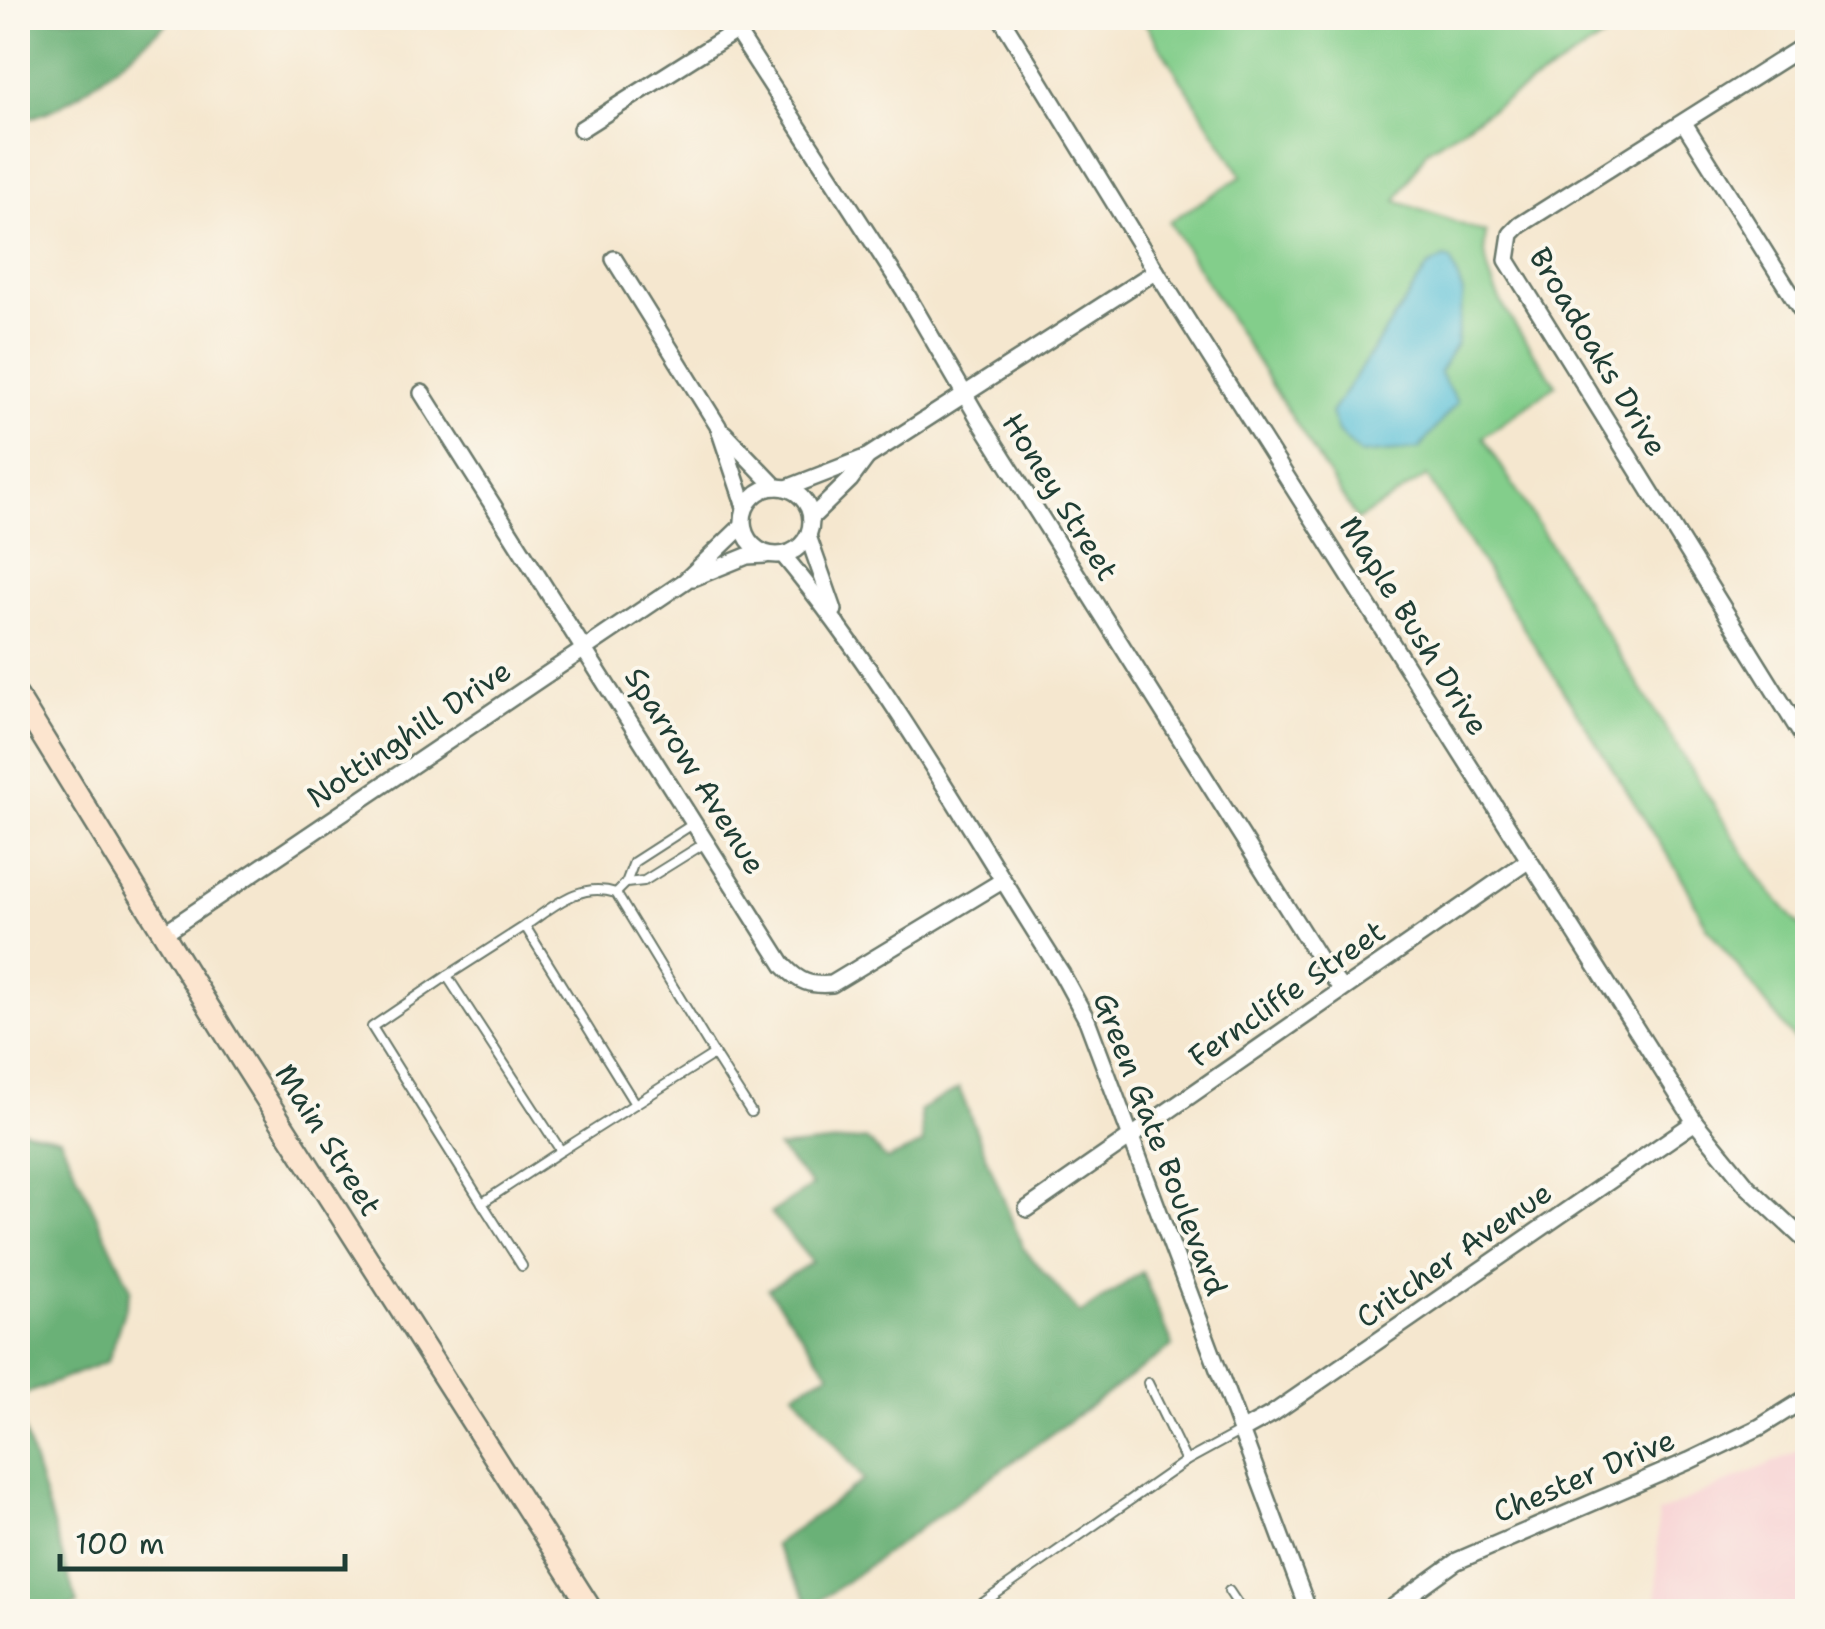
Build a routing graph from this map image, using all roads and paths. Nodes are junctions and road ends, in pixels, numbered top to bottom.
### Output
1 (756, 18) edge
2 (1001, 18) edge
3 (732, 24) edge
4 (1808, 43) edge
5 (1684, 123) junction
6 (581, 129) dead end
7 (614, 259) dead end
8 (1156, 271) junction
9 (1808, 321) edge
10 (422, 393) dead end
11 (963, 394) junction
12 (718, 426) junction
13 (867, 457) junction
14 (782, 487) junction
15 (746, 507) junction
16 (811, 518) junction
17 (742, 525) junction
18 (808, 536) junction
19 (776, 555) junction
20 (685, 581) junction
21 (839, 623) junction
22 (584, 649) junction
23 (18, 698) edge
24 (1805, 734) edge
25 (696, 822) junction
26 (708, 841) junction
27 (1529, 860) junction
28 (1002, 881) junction
29 (626, 883) junction
30 (616, 892) junction
31 (524, 926) junction
32 (164, 934) junction
33 (447, 976) junction
34 (1342, 989) junction
35 (714, 1054) junction
36 (635, 1104) junction
37 (752, 1112) dead end
38 (1695, 1122) junction
39 (1132, 1138) junction
40 (561, 1151) junction
41 (482, 1203) junction
42 (1027, 1209) dead end
43 (1808, 1243) edge
44 (522, 1266) dead end
45 (1148, 1383) dead end
46 (1808, 1397) edge
47 (1243, 1430) junction
48 (1186, 1462) junction
49 (1229, 1591) dead end
50 (593, 1612) edge
51 (970, 1612) edge
52 (1243, 1612) edge
53 (1309, 1612) edge
54 (1386, 1612) edge

1 - 3 street
2 - 8 street, Maple Bush Drive
3 - 6 street
3 - 11 street, Honey Street
4 - 5 street, Broadoaks Drive
5 - 9 street
5 - 24 street, Broadoaks Drive
7 - 12 street
8 - 11 street
8 - 27 street, Maple Bush Drive
10 - 22 street, Sparrow Avenue
11 - 13 street
11 - 34 street, Honey Street
12 - 14 street
12 - 15 street
13 - 14 street
13 - 16 street
14 - 15 street
14 - 16 street
15 - 17 street
16 - 18 street
17 - 19 street
17 - 20 street, Nottinghill Drive
18 - 19 street
18 - 21 street, Green Gate Boulevard
19 - 20 street, Nottinghill Drive
19 - 21 street, Green Gate Boulevard
20 - 22 street, Nottinghill Drive
21 - 28 street, Green Gate Boulevard
22 - 25 street, Sparrow Avenue
22 - 32 street, Nottinghill Drive
23 - 32 main road, Main Street
25 - 26 street, Sparrow Avenue
25 - 29 lane
26 - 28 street, Sparrow Avenue
26 - 29 lane
27 - 34 street, Ferncliffe Street
27 - 38 street, Maple Bush Drive
28 - 39 street, Green Gate Boulevard
29 - 30 lane
30 - 31 lane
30 - 35 lane
31 - 33 lane
31 - 36 lane
32 - 50 main road, Main Street
33 - 40 lane
33 - 41 lane
34 - 39 street, Ferncliffe Street
35 - 36 lane
35 - 37 lane
36 - 40 lane
38 - 43 street, Maple Bush Drive
38 - 47 street, Critcher Avenue
39 - 42 street, Ferncliffe Street
39 - 47 street, Green Gate Boulevard
40 - 41 lane
41 - 44 lane
45 - 48 lane
46 - 54 street, Chester Drive
47 - 48 lane
47 - 53 street, Green Gate Boulevard
48 - 51 lane
49 - 52 lane

